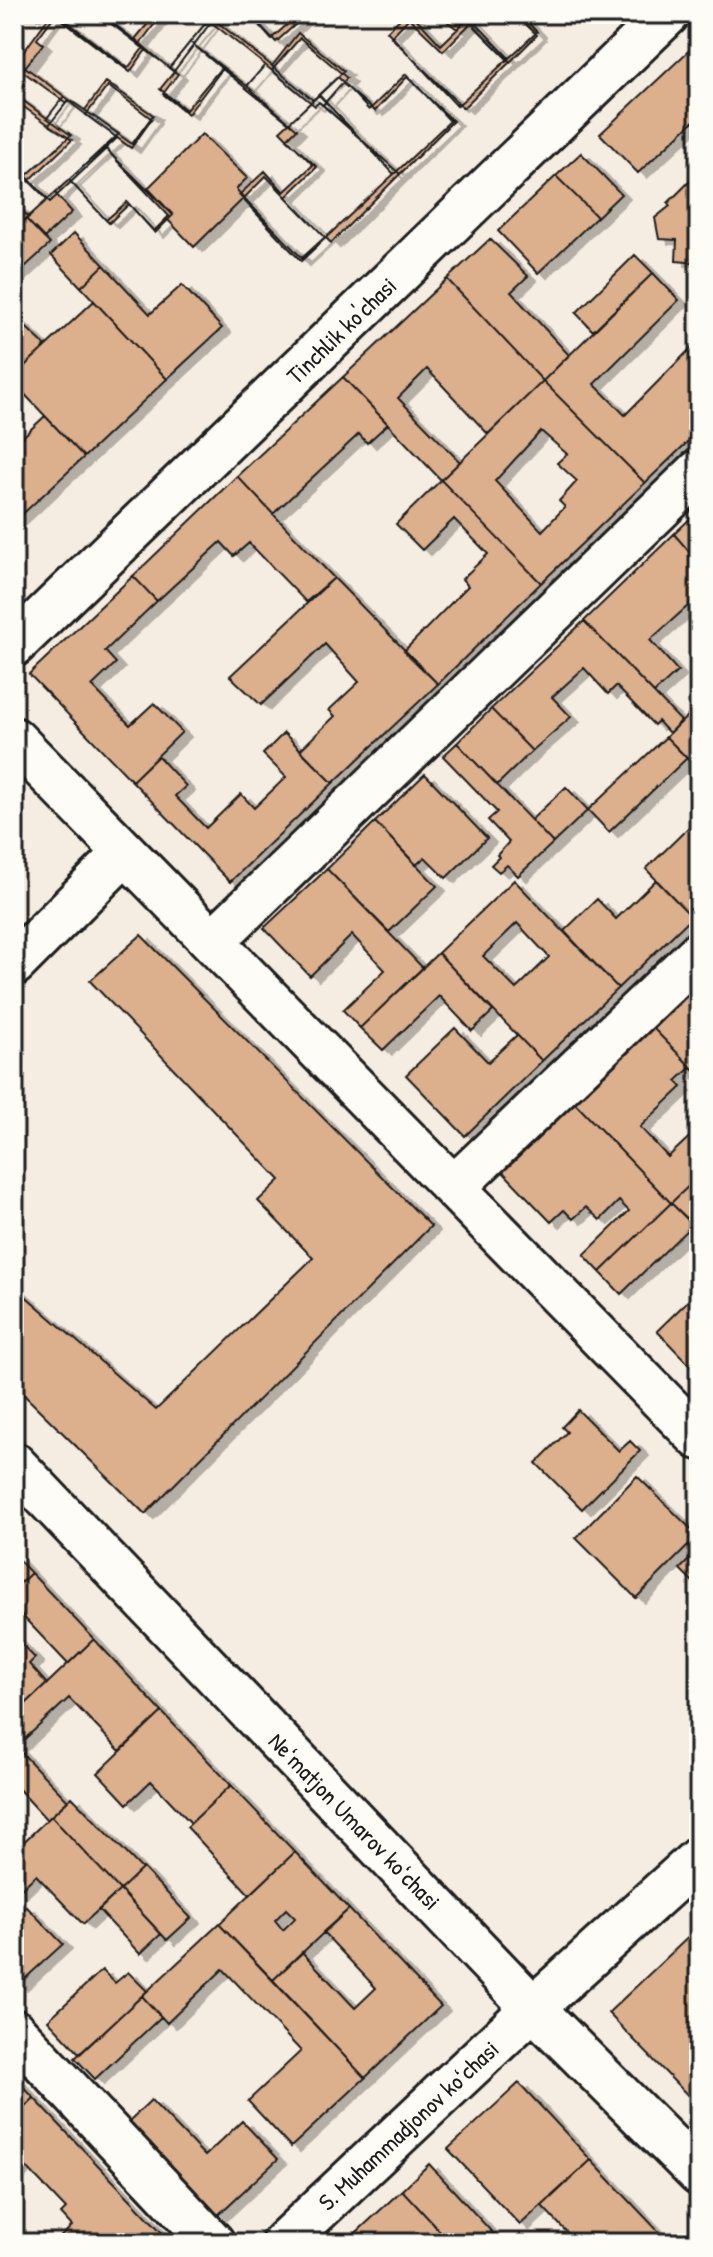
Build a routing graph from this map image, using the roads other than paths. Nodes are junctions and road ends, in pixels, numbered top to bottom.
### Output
1 (668, 14) edge
2 (699, 471) edge
3 (14, 645) edge
4 (14, 739) edge
5 (125, 853) junction
6 (213, 941) junction
7 (699, 953) edge
8 (14, 964) edge
9 (454, 1187) junction
10 (699, 1438) edge
11 (14, 1464) edge
12 (699, 1858) edge
13 (533, 2008) junction
14 (14, 2031) edge
15 (699, 2174) edge
16 (213, 2243) edge
17 (283, 2243) edge

1 - 3 street, Tinchlik ko'chasi
2 - 6 street
4 - 5 street
5 - 6 street
5 - 8 street
6 - 9 street
7 - 9 street
9 - 10 street
11 - 13 street, Neʻmatjon Umarov koʻchasi
12 - 13 street, S. Muhammadjonov koʻchasi
13 - 15 street, Neʻmatjon Umarov koʻchasi
13 - 17 street, S. Muhammadjonov koʻchasi
14 - 16 street

